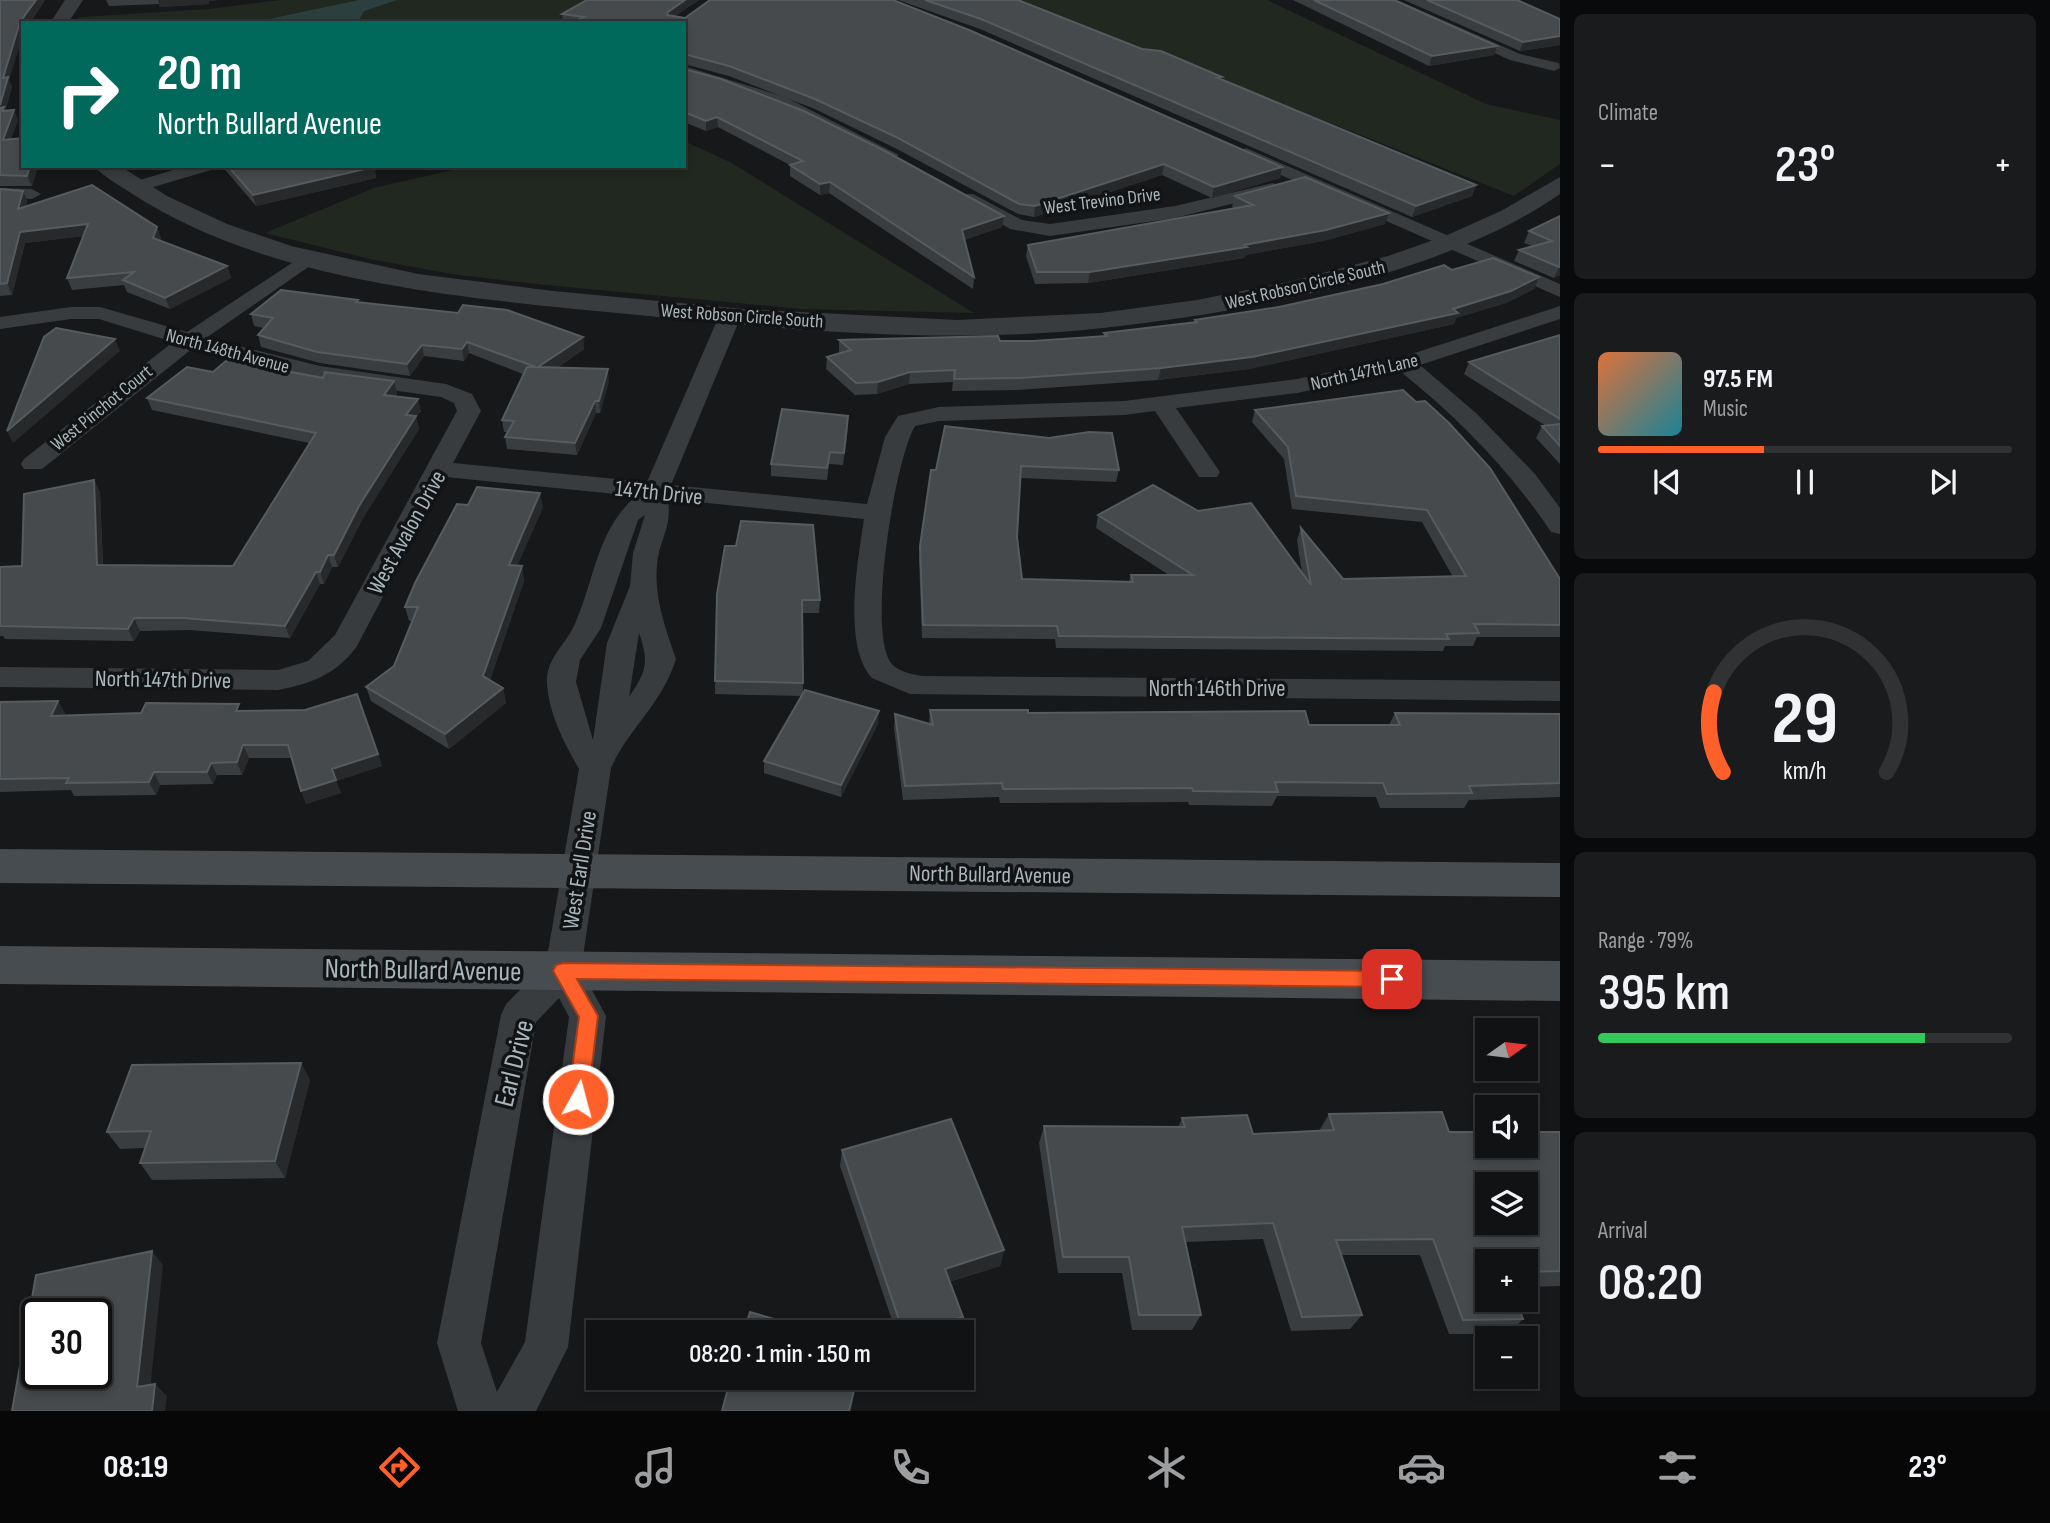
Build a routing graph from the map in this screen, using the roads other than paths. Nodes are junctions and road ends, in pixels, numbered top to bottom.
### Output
1 (74, 0) edge
2 (1385, 0) edge
3 (60, 21) edge
4 (1554, 66) dead end
5 (686, 72) edge
6 (1228, 145) edge
7 (902, 162) edge
8 (108, 168) edge
9 (198, 168) edge
10 (1304, 178) junction
11 (1560, 184) edge
12 (133, 188) junction
13 (950, 188) edge
14 (0, 193) edge
15 (32, 194) dead end
16 (1450, 243) junction
17 (310, 257) junction
18 (1560, 291) edge
19 (1560, 312) edge
20 (730, 316) junction
21 (0, 323) edge
22 (185, 341) junction
23 (1405, 363) junction
24 (457, 394) joint
25 (1162, 404) junction
26 (33, 464) dead end
27 (440, 469) junction
28 (1208, 472) dead end
29 (655, 492) junction
30 (878, 513) junction
31 (1560, 526) edge
32 (643, 586) junction
33 (323, 666) joint
34 (0, 677) edge
35 (1560, 691) edge
36 (610, 737) junction
37 (595, 768) junction
38 (0, 866) edge
39 (579, 871) junction
40 (1560, 880) edge
41 (0, 965) edge
42 (563, 971) junction
43 (1560, 981) edge
44 (481, 1411) edge
45 (512, 1411) edge

1 - 3 street
2 - 4 street
5 - 7 street
6 - 10 street
8 - 12 street, West Robson Circle South
9 - 12 street
10 - 13 street, West Trevino Drive
10 - 16 street
11 - 16 street, West Robson Circle South
12 - 17 street, West Robson Circle South
14 - 15 street
16 - 18 street
16 - 20 street, West Robson Circle South
17 - 20 street, West Robson Circle South
17 - 22 street, West Pinchot Court
19 - 23 street, North 147th Lane
20 - 29 street, West Earll Drive
21 - 22 street, North 148th Avenue
22 - 24 street, North 148th Avenue
22 - 26 street, West Pinchot Court
23 - 25 street, North 147th Lane
23 - 31 street
24 - 27 street, West Avalon Drive
25 - 28 street
25 - 30 street, North 147th Lane
27 - 29 street, 147th Drive
27 - 33 street, West Avalon Drive
29 - 30 street, 147th Drive
29 - 32 street, West Earll Drive
29 - 37 street, West Earll Drive
30 - 35 street, North 146th Drive
32 - 36 street, West Earll Drive
32 - 36 street, West Earll Drive
33 - 34 street, North 147th Drive
36 - 37 street, West Earll Drive
37 - 39 street, West Earll Drive
38 - 39 main road, North Bullard Avenue
39 - 40 main road, North Bullard Avenue
39 - 42 street, West Earll Drive
41 - 42 main road, North Bullard Avenue
42 - 43 main road, North Bullard Avenue
42 - 44 street, Earl Drive
42 - 45 street

